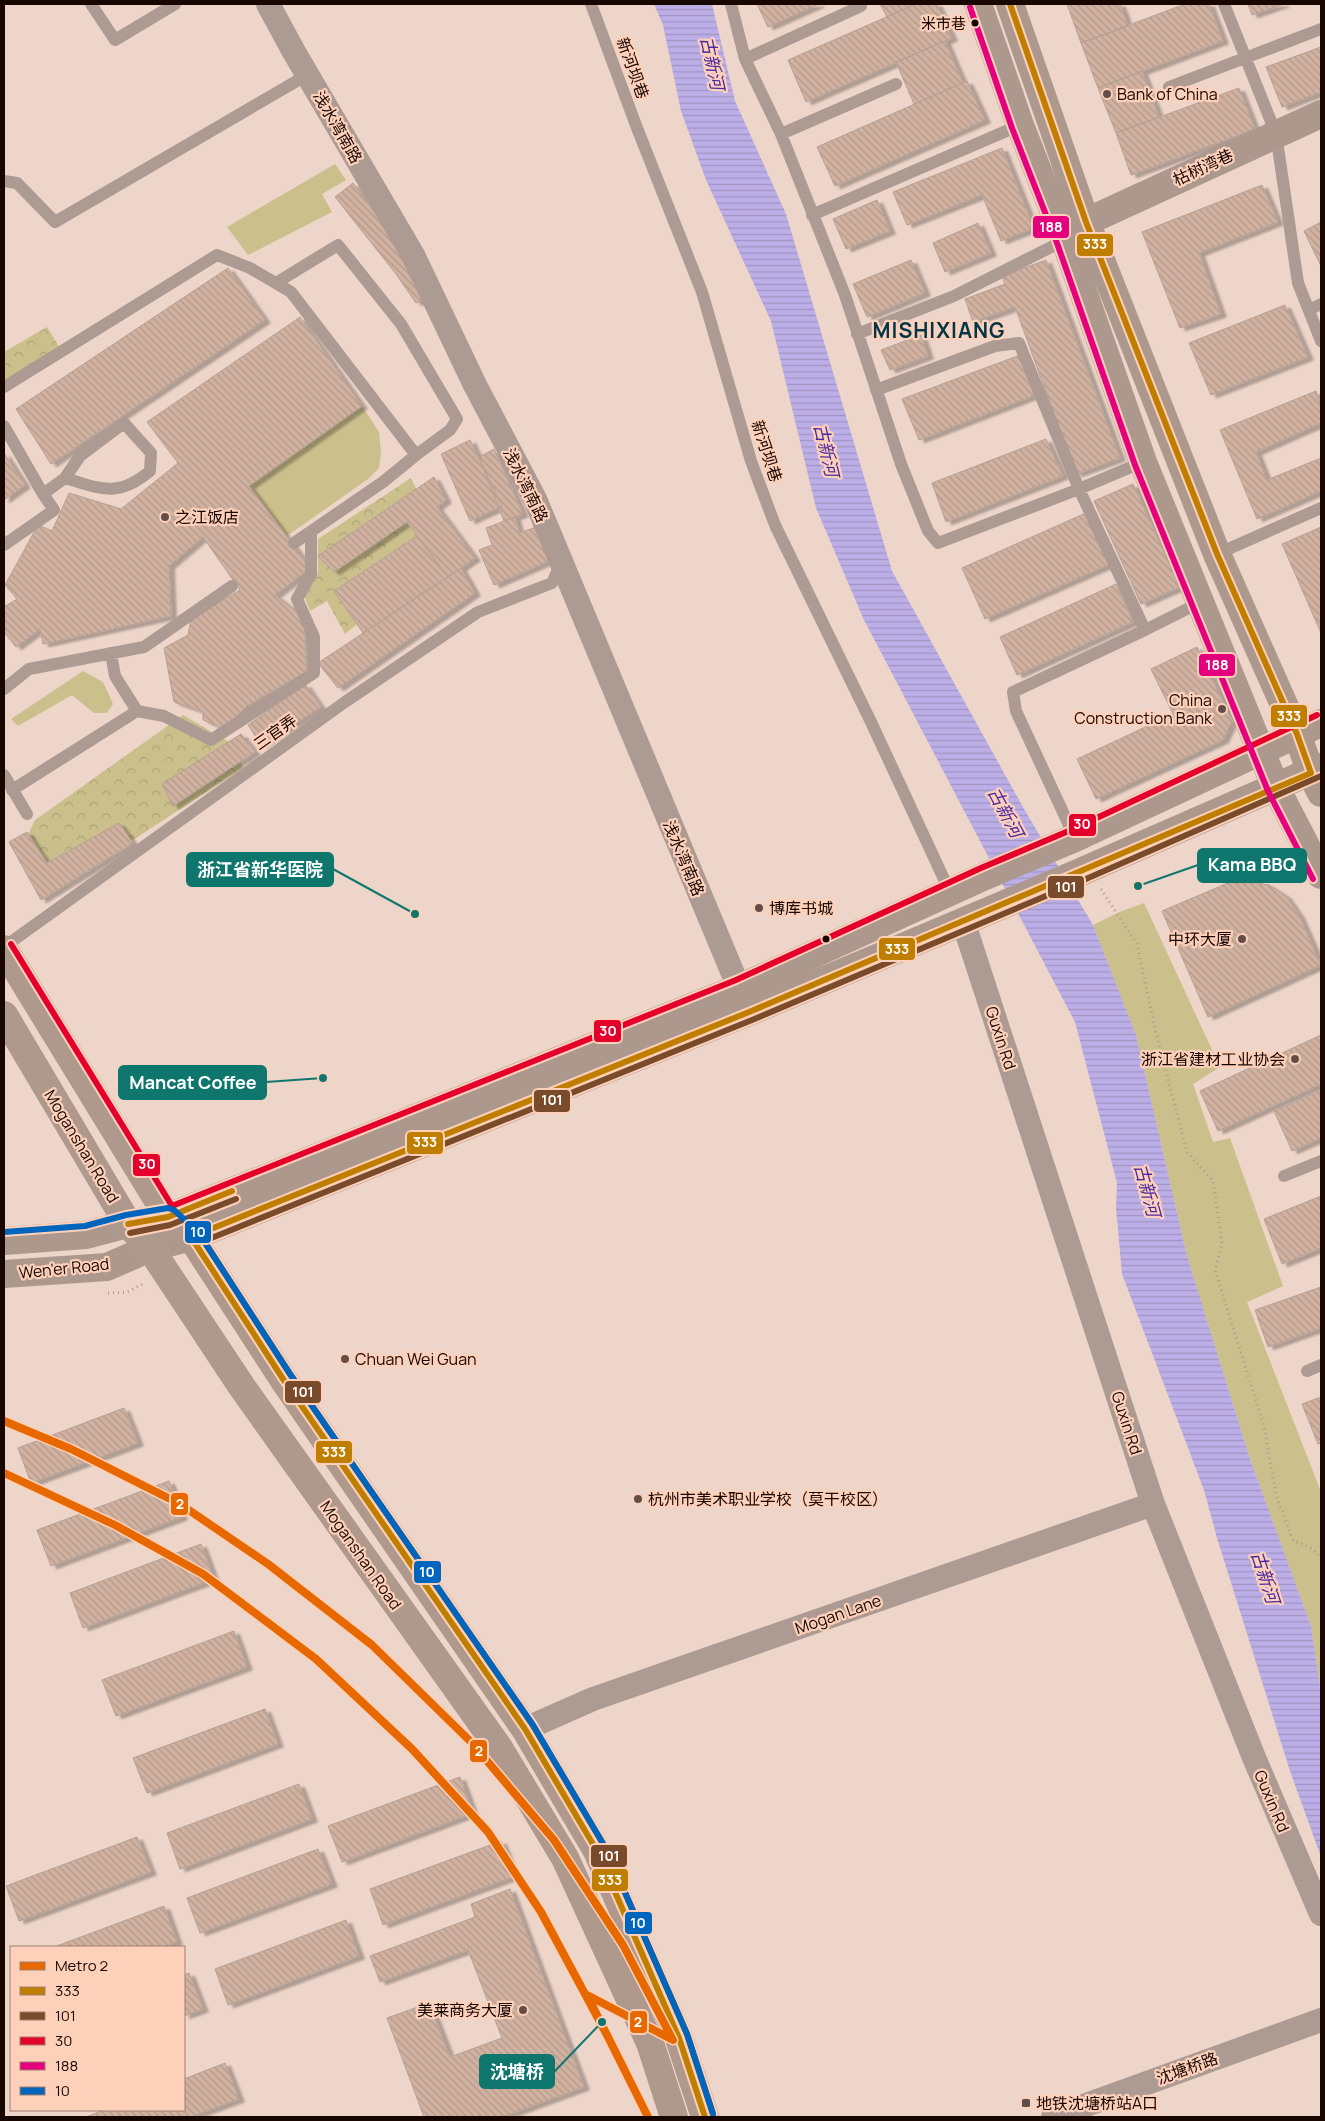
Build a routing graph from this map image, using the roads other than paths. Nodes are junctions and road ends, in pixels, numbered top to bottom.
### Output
1 (91, 4) edge
2 (174, 4) edge
3 (268, 4) edge
4 (591, 4) edge
5 (731, 4) edge
6 (978, 4) edge
7 (1010, 4) edge
8 (1224, 4) edge
9 (861, 6) dead end
10 (1321, 29) edge
11 (1246, 58) junction
12 (744, 59) junction
13 (307, 75) junction
14 (896, 84) dead end
15 (1169, 87) dead end
16 (1321, 114) edge
17 (1020, 125) junction
18 (781, 134) junction
19 (1276, 134) junction
20 (4, 181) edge
21 (812, 216) junction
22 (1086, 222) junction
23 (1065, 240) junction
24 (276, 283) junction
25 (1321, 304) edge
26 (1309, 310) junction
27 (857, 334) junction
28 (1321, 341) edge
29 (4, 386) edge
30 (876, 390) junction
31 (4, 426) edge
32 (416, 455) junction
33 (1143, 462) junction
34 (65, 478) junction
35 (1079, 489) junction
36 (43, 494) junction
37 (1321, 508) edge
38 (311, 532) junction
39 (294, 543) dead end
40 (4, 545) edge
41 (557, 553) junction
42 (1217, 554) junction
43 (232, 586) dead end
44 (1201, 602) junction
45 (1145, 630) junction
46 (111, 653) junction
47 (4, 689) edge
48 (137, 711) junction
49 (1309, 729) edge
50 (1262, 751) junction
51 (4, 775) edge
52 (1318, 778) edge
53 (1276, 788) junction
54 (12, 790) junction
55 (27, 814) dead end
56 (1064, 842) junction
57 (1321, 874) edge
58 (950, 892) junction
59 (963, 921) junction
60 (4, 948) edge
61 (739, 988) junction
62 (4, 1015) edge
63 (1321, 1161) edge
64 (1284, 1176) dead end
65 (168, 1217) junction
66 (128, 1224) junction
67 (191, 1237) junction
68 (4, 1241) edge
69 (150, 1248) junction
70 (4, 1274) edge
71 (1321, 1365) edge
72 (1307, 1371) dead end
73 (1153, 1504) junction
74 (525, 1729) junction
75 (1321, 1914) edge
76 (1321, 2020) edge
77 (674, 2117) edge
78 (705, 2117) edge
79 (1053, 2117) edge

1 - 2 lane
3 - 13 street, 浅水湾南路
4 - 58 lane, 新河坝巷
5 - 12 lane
6 - 17 main road
7 - 22 main road
8 - 11 lane
9 - 12 lane
10 - 11 lane
11 - 15 lane
11 - 19 lane
12 - 18 lane
13 - 20 lane
13 - 41 street, 浅水湾南路
14 - 18 lane
16 - 19 main road, 枯树湾巷
17 - 21 lane
17 - 23 main road
18 - 21 lane
19 - 22 main road, 枯树湾巷
19 - 26 lane
21 - 27 lane
22 - 42 main road
23 - 27 lane
23 - 33 main road
24 - 29 lane
24 - 32 lane
24 - 32 lane
25 - 26 lane
26 - 28 lane
27 - 30 lane
30 - 35 lane
30 - 35 lane
31 - 36 lane
32 - 38 lane
33 - 35 lane
33 - 44 main road
34 - 34 lane
34 - 36 lane
35 - 45 lane
36 - 40 lane
37 - 42 lane
38 - 39 lane
38 - 48 lane
41 - 60 lane, 三官弄
41 - 61 street, 浅水湾南路
42 - 49 main road
43 - 46 lane
44 - 45 lane
44 - 50 main road
45 - 56 lane
46 - 47 lane
46 - 48 lane
48 - 54 lane
49 - 50 main road, Wen'er Road
49 - 52 main road
50 - 53 main road
50 - 56 main road, Wen'er Road
51 - 54 lane
52 - 53 main road, Wen'er Road
53 - 57 main road
53 - 59 main road, Wen'er Road
54 - 55 lane
56 - 58 main road, Wen'er Road
58 - 61 main road, Wen'er Road
59 - 67 main road, Wen'er Road
59 - 73 street, Guxin Rd
60 - 65 main road
61 - 65 main road, Wen'er Road
62 - 66 main road, Moganshan Road
63 - 64 lane
65 - 66 main road, Wen'er Road
65 - 67 main road
66 - 68 main road, Wen'er Road
66 - 69 main road, Moganshan Road
67 - 69 main road, Wen'er Road
67 - 74 main road
69 - 70 main road, Wen'er Road
69 - 77 main road, Moganshan Road
71 - 72 lane
73 - 74 street, Mogan Lane
73 - 75 street, Guxin Rd
74 - 78 main road
76 - 79 street, 沈塘桥路

